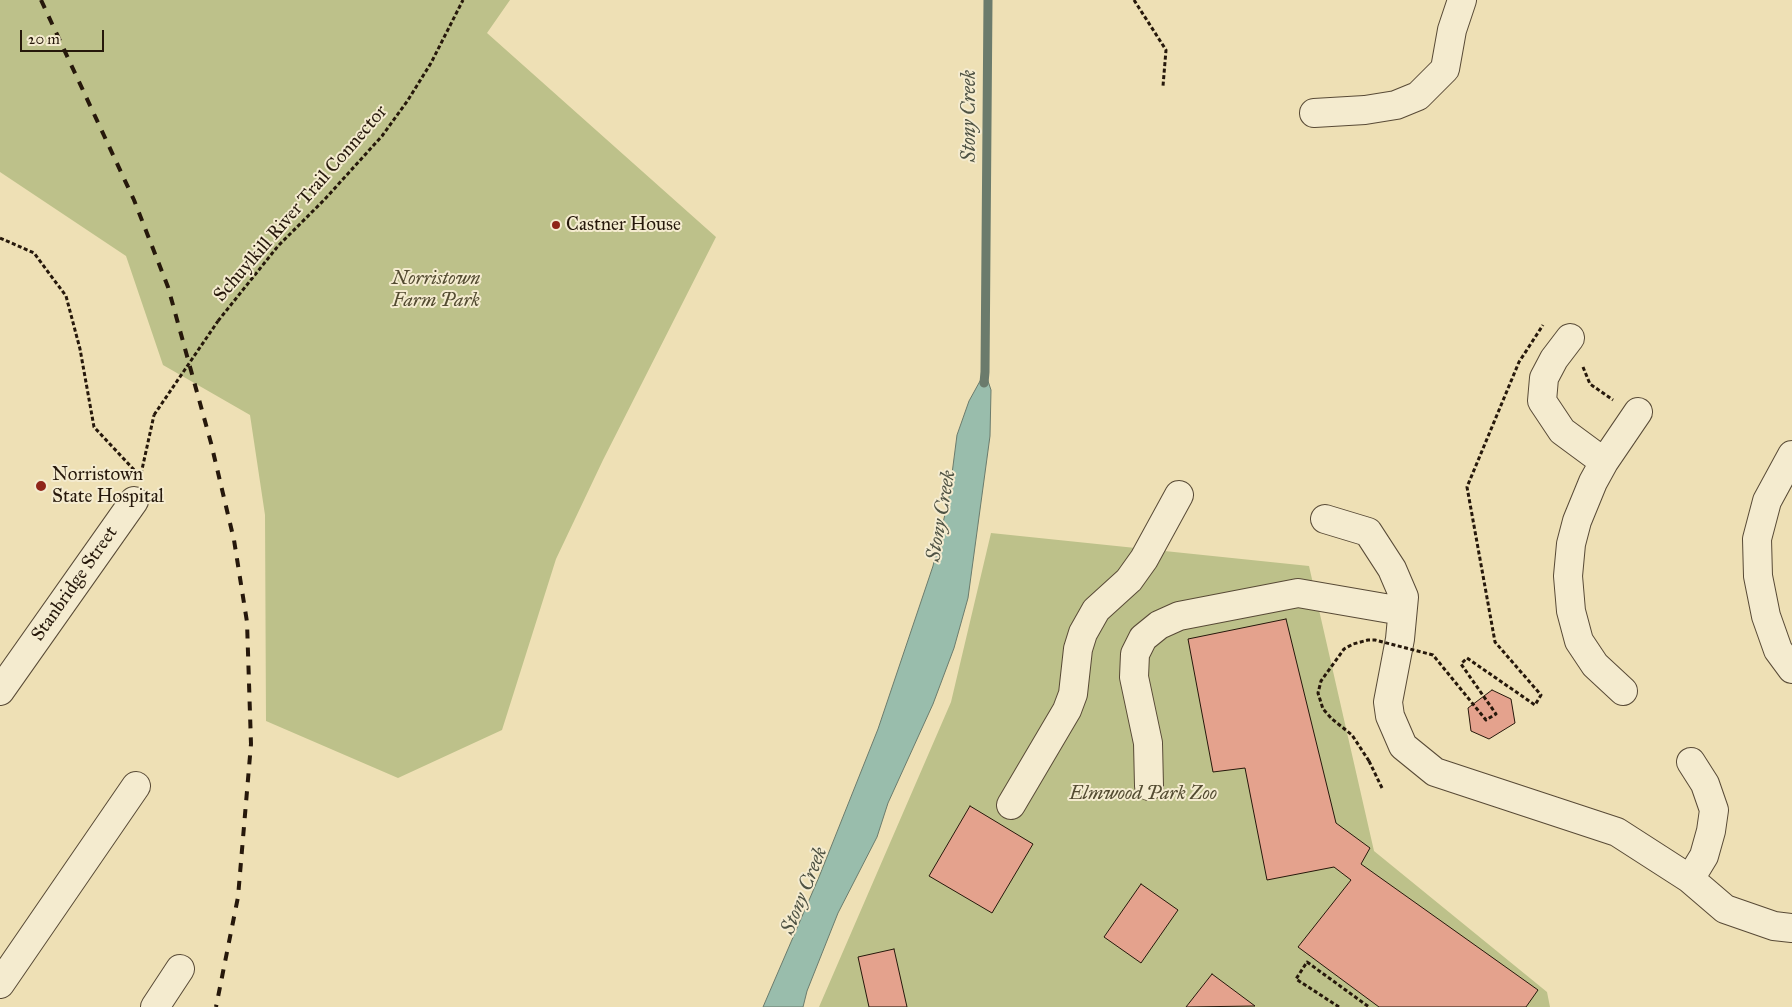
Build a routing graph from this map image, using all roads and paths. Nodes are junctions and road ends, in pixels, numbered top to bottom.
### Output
1 (463, 0) edge
2 (1134, 0) edge
3 (1462, 0) edge
4 (1163, 86) dead end
5 (1314, 113) dead end
6 (0, 238) edge
7 (1543, 324) dead end
8 (1570, 338) dead end
9 (1638, 412) dead end
10 (1792, 455) edge
11 (1604, 462) junction
12 (137, 490) junction
13 (1179, 495) dead end
14 (1325, 519) dead end
15 (1402, 610) junction
16 (1792, 669) edge
17 (0, 691) edge
18 (1623, 691) dead end
19 (1691, 762) dead end
20 (136, 786) dead end
21 (1149, 786) dead end
22 (1382, 788) dead end
23 (1011, 805) dead end
24 (1690, 879) junction
25 (1792, 928) edge
26 (180, 969) dead end
27 (0, 984) edge
28 (155, 1007) edge
29 (1339, 1007) edge
30 (1370, 1007) edge

1 - 12 path, Schuylkill River Trail Connector, bridge
2 - 4 path
3 - 5 street
6 - 12 path
7 - 22 path, bridge
8 - 11 street
9 - 11 street
10 - 16 street
11 - 18 street
12 - 17 street, Stanbridge Street
13 - 23 street
14 - 15 street
15 - 21 street
15 - 24 street
19 - 24 street
20 - 27 street
24 - 25 street
26 - 28 street
29 - 30 path

